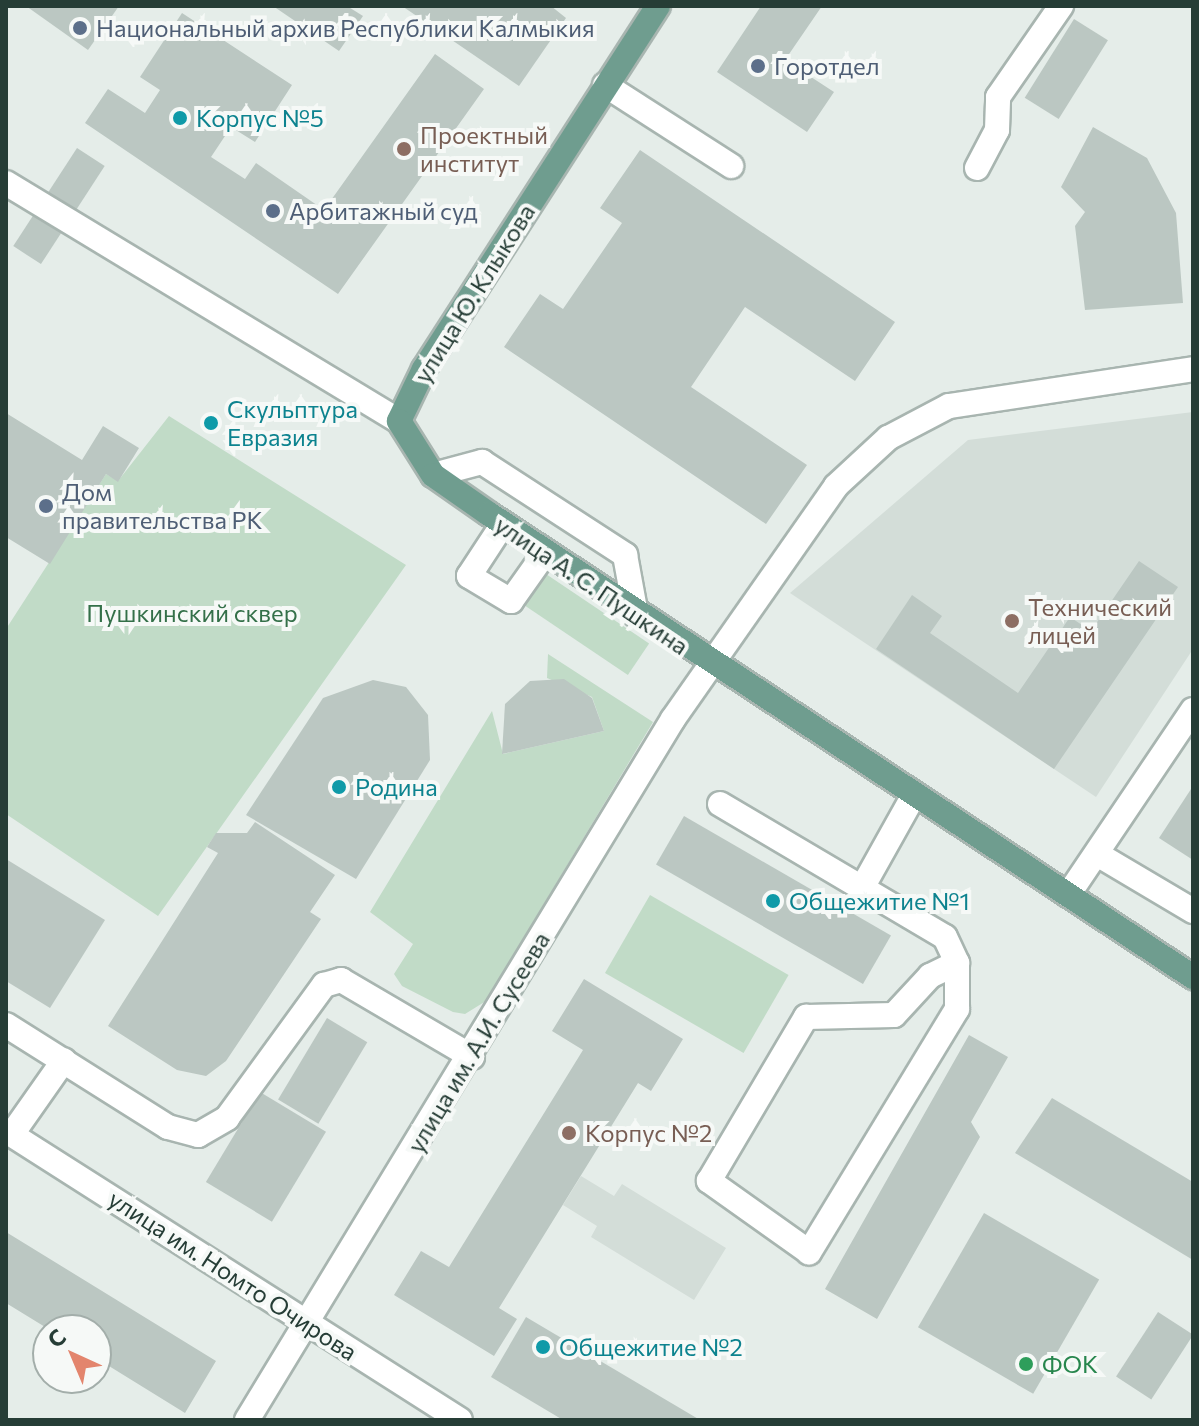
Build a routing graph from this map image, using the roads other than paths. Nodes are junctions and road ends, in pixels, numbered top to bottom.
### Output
1 (658, 6) edge
2 (1061, 6) edge
3 (605, 85) junction
4 (731, 166) dead end
5 (977, 168) dead end
6 (6, 183) edge
7 (1193, 369) edge
8 (399, 421) junction
9 (433, 475) junction
10 (503, 524) junction
11 (545, 553) junction
12 (636, 615) junction
13 (708, 664) junction
14 (1193, 710) edge
15 (914, 795) junction
16 (720, 804) dead end
17 (1097, 854) junction
18 (862, 888) junction
19 (1068, 895) junction
20 (1193, 911) edge
21 (957, 963) junction
22 (1193, 977) edge
23 (6, 1025) edge
24 (472, 1057) junction
25 (64, 1060) junction
26 (9, 1132) edge
27 (304, 1322) junction
28 (247, 1420) edge
29 (460, 1420) edge

1 - 3 main road, улица Ю. Клыкова
2 - 5 street
3 - 4 street
3 - 8 main road, улица Ю. Клыкова
6 - 8 street, улица А. С. Пушкина
7 - 13 street, улица им. А.И. Сусеева
8 - 9 main road, улица А. С. Пушкина
9 - 10 main road, улица А. С. Пушкина
9 - 12 street
10 - 11 main road, улица А. С. Пушкина
10 - 11 street
11 - 12 main road, улица А. С. Пушкина
12 - 13 main road, улица А. С. Пушкина
13 - 15 main road, улица А. С. Пушкина
13 - 24 street, улица им. А.И. Сусеева
14 - 17 street
15 - 18 street
15 - 19 main road, улица А. С. Пушкина
16 - 18 street
17 - 19 street
17 - 20 street
18 - 21 street
19 - 22 main road, улица А. С. Пушкина
21 - 21 street
23 - 25 street
24 - 25 street
24 - 27 street, улица им. А.И. Сусеева
25 - 26 street
26 - 27 street, улица им. Номто Очирова
27 - 28 street, улица им. А.И. Сусеева
27 - 29 street, улица им. Номто Очирова

